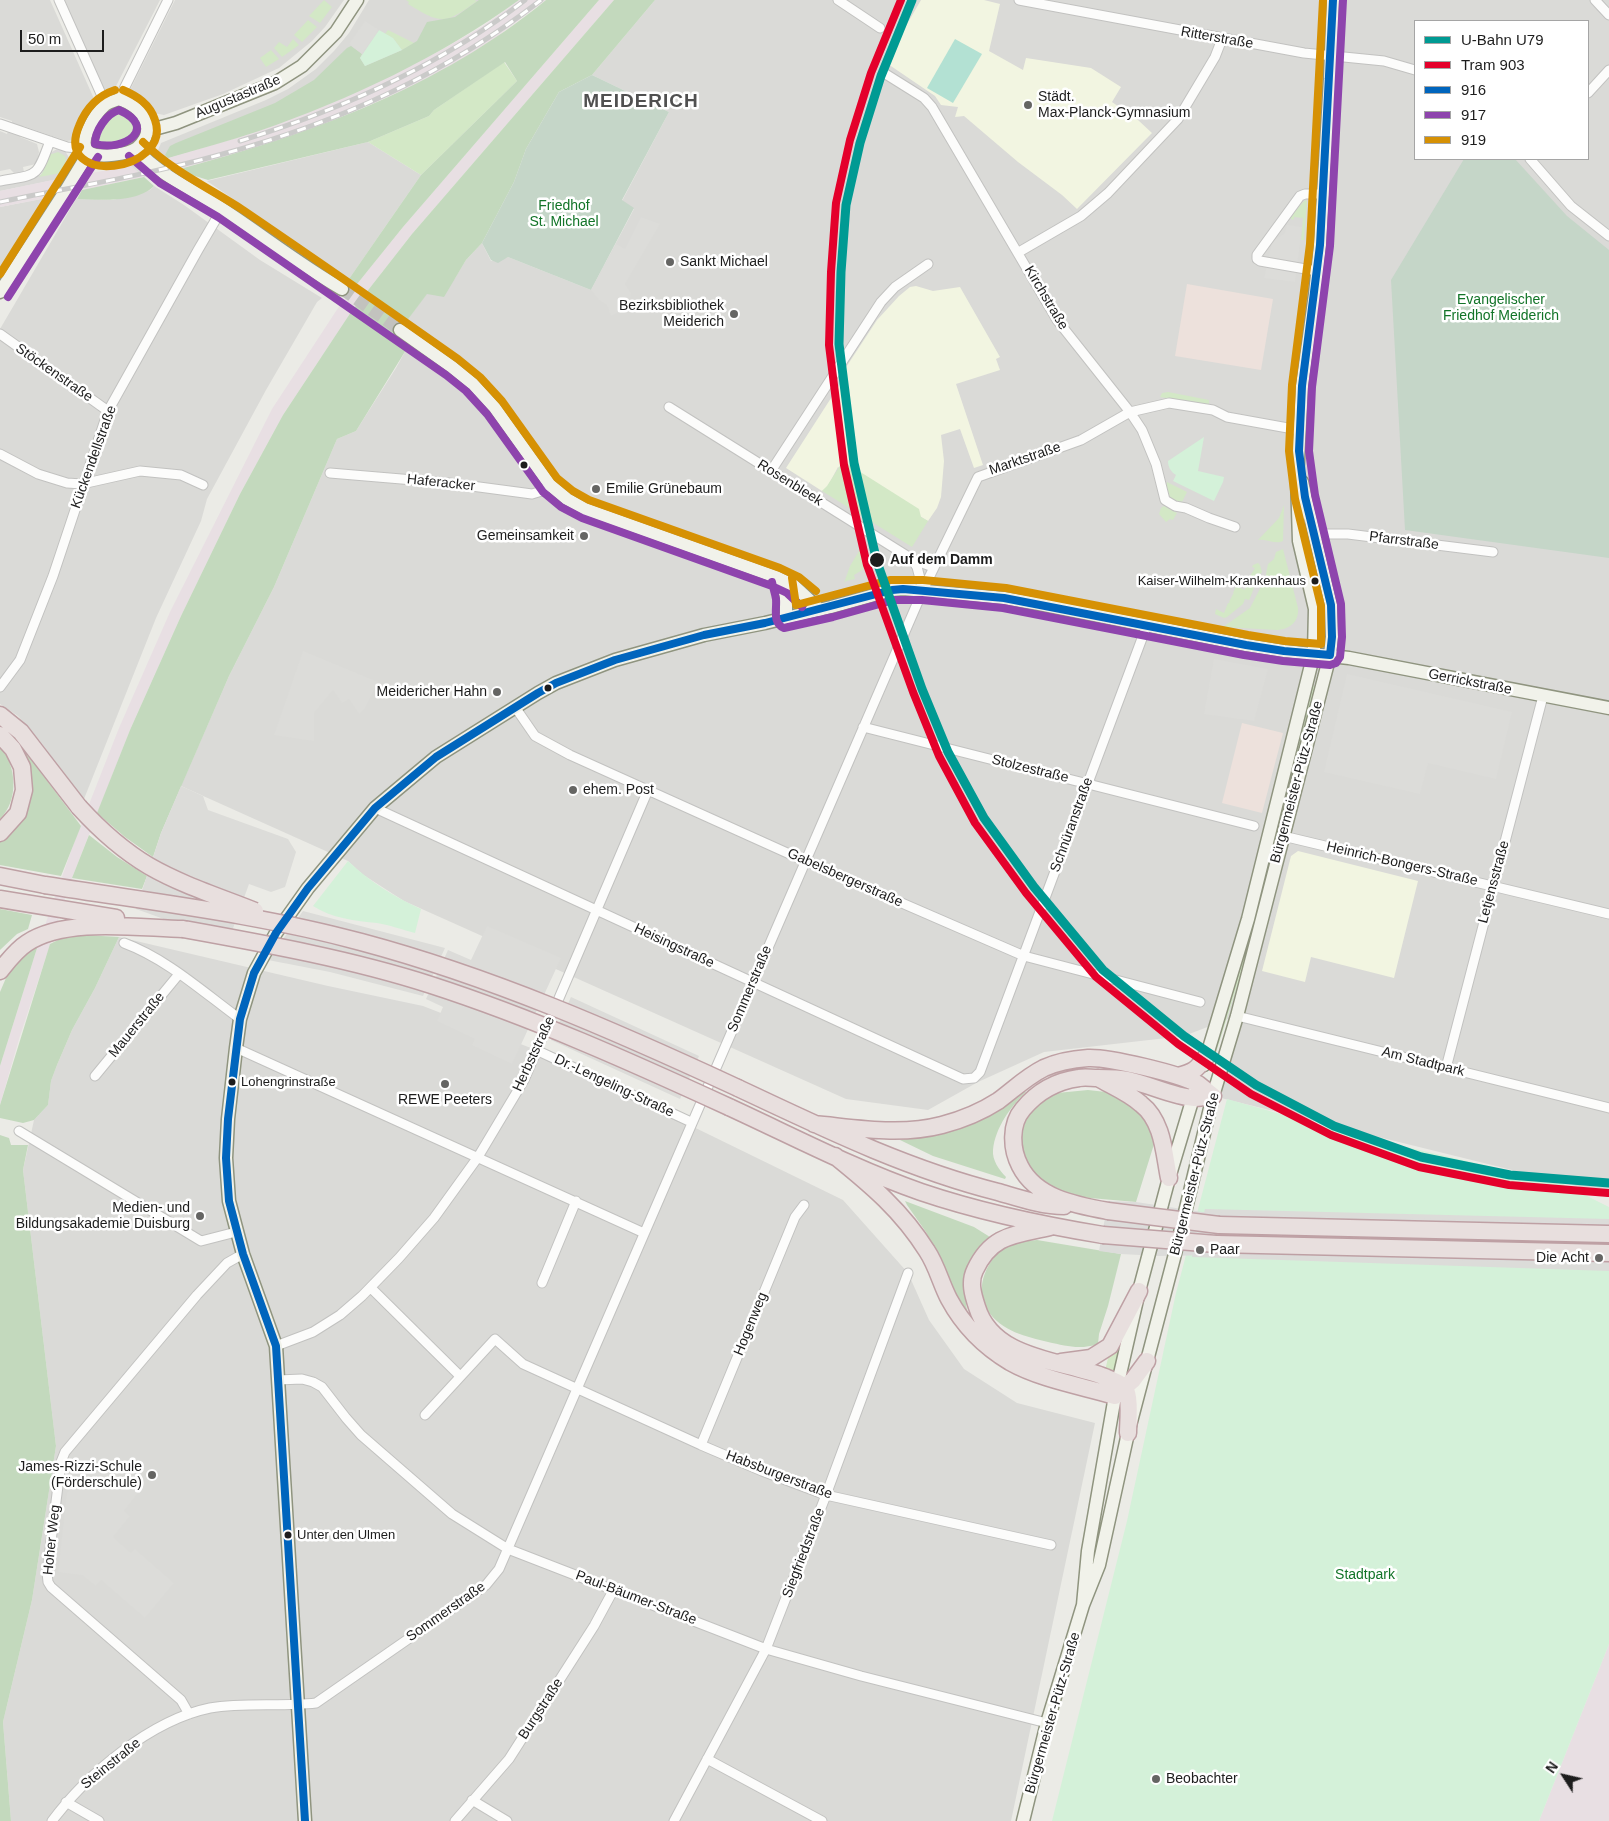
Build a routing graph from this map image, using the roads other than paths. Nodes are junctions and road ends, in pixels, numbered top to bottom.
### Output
1 (59, 0) edge
2 (168, 0) edge
3 (357, 0) edge
4 (838, 0) edge
5 (1019, 0) edge
6 (1333, 0) edge
7 (1595, 0) edge
8 (1609, 15) edge
9 (880, 28) dead end
10 (1222, 39) junction
11 (1331, 57) junction
12 (1414, 70) edge
13 (1609, 70) edge
14 (884, 73) dead end
15 (1589, 92) edge
16 (119, 99) junction
17 (106, 105) junction
18 (0, 124) edge
19 (147, 131) junction
20 (50, 141) junction
21 (87, 149) junction
22 (136, 149) junction
23 (1534, 160) edge
24 (0, 181) edge
25 (1323, 194) junction
26 (222, 209) junction
27 (1609, 236) edge
28 (1019, 252) junction
29 (928, 264) dead end
30 (1318, 271) junction
31 (342, 289) tunnel mouth
32 (0, 292) edge
33 (400, 330) tunnel mouth
34 (0, 334) edge
35 (669, 407) dead end
36 (108, 411) junction
37 (1130, 412) junction
38 (1299, 430) junction
39 (1299, 451) junction
40 (0, 454) edge
41 (771, 471) junction
42 (330, 473) dead end
43 (82, 484) junction
44 (202, 485) dead end
45 (550, 485) junction
46 (1235, 527) dead end
47 (1314, 536) junction
48 (1493, 552) dead end
49 (912, 559) junction
50 (933, 567) junction
51 (782, 580) junction
52 (923, 590) junction
53 (820, 610) junction
54 (786, 618) junction
55 (1148, 625) junction
56 (1314, 653) junction
57 (1330, 655) junction
58 (0, 687) edge
59 (1543, 696) junction
60 (515, 707) junction
61 (1609, 708) edge
62 (0, 715) edge
63 (863, 727) junction
64 (0, 735) edge
65 (1088, 783) junction
66 (648, 790) junction
67 (375, 808) junction
68 (1254, 826) dead end
69 (0, 833) edge
70 (1283, 836) junction
71 (805, 861) junction
72 (0, 876) edge
73 (1493, 886) junction
74 (0, 899) edge
75 (597, 910) junction
76 (1609, 914) edge
77 (287, 924) junction
78 (183, 929) junction
79 (124, 943) dead end
80 (1024, 956) junction
81 (0, 971) edge
82 (178, 974) junction
83 (753, 982) junction
84 (1200, 1002) dead end
85 (1236, 1016) junction
86 (240, 1019) junction
87 (236, 1048) junction
88 (536, 1050) junction
89 (1206, 1057) junction
90 (1446, 1068) junction
91 (95, 1076) dead end
92 (1178, 1076) junction
93 (974, 1078) joint
94 (1098, 1078) junction
95 (1195, 1091) junction
96 (1213, 1096) junction
97 (1609, 1108) edge
98 (692, 1122) junction
99 (814, 1124) junction
100 (19, 1131) dead end
101 (835, 1156) junction
102 (478, 1157) junction
103 (1169, 1178) junction
104 (576, 1201) junction
105 (804, 1205) dead end
106 (1074, 1205) junction
107 (1052, 1226) junction
108 (236, 1232) junction
109 (644, 1233) junction
110 (1609, 1234) edge
111 (1609, 1253) edge
112 (243, 1254) junction
113 (908, 1273) dead end
114 (542, 1283) dead end
115 (371, 1288) junction
116 (1139, 1291) junction
117 (276, 1346) junction
118 (1147, 1362) junction
119 (1053, 1363) junction
120 (460, 1376) junction
121 (278, 1380) junction
122 (576, 1388) junction
123 (1119, 1389) junction
124 (425, 1415) dead end
125 (1128, 1433) junction
126 (701, 1445) junction
127 (826, 1495) junction
128 (1051, 1545) dead end
129 (508, 1549) junction
130 (614, 1589) junction
131 (1083, 1605) junction
132 (766, 1649) junction
133 (298, 1705) junction
134 (189, 1714) junction
135 (1047, 1724) junction
136 (708, 1759) junction
137 (472, 1800) junction
138 (66, 1802) junction
139 (52, 1821) edge
140 (99, 1821) edge
141 (305, 1821) edge
142 (455, 1821) edge
143 (507, 1821) edge
144 (674, 1821) edge
145 (822, 1821) edge
146 (1023, 1821) edge

1 - 17 street
2 - 16 street
3 - 19 main road, Augustastraße
4 - 9 street
5 - 10 street, Ritterstraße
6 - 11 main road
7 - 8 street
10 - 11 street, Ritterstraße
10 - 28 street
11 - 12 street, Ritterstraße
11 - 25 main road
13 - 15 street
14 - 28 street, Kirchstraße
16 - 17 main road
16 - 19 main road
17 - 21 main road
18 - 20 street
19 - 22 main road
20 - 21 street
20 - 24 street
21 - 22 main road
21 - 32 main road
22 - 26 main road
23 - 27 street
25 - 30 main road
25 - 30 street
26 - 31 main road
26 - 36 street, Kückendellstraße
28 - 37 street, Kirchstraße
29 - 41 street
30 - 38 main road
33 - 45 main road
34 - 36 street, Stöckenstraße
35 - 41 street, Rosenbleek
36 - 43 street, Kückendellstraße
37 - 38 street, Marktstraße
37 - 46 street, Kirchstraße
37 - 50 street, Marktstraße
38 - 39 main road
39 - 47 main road, Bürgermeister-Pütz-Straße
39 - 56 main road, Bürgermeister-Pütz-Straße
40 - 43 street
41 - 49 street, Rosenbleek
42 - 45 street, Haferacker
43 - 44 street
43 - 58 street, Kückendellstraße
45 - 51 main road
47 - 48 street, Pfarrstraße
47 - 57 main road, Bürgermeister-Pütz-Straße
49 - 50 street, Rosenbleek
49 - 52 street
50 - 52 street, Marktstraße
51 - 53 main road
51 - 54 main road
52 - 53 main road
52 - 55 main road
52 - 63 street, Sommerstraße
53 - 54 main road
54 - 60 main road
55 - 56 main road
55 - 65 street, Schnüranstraße
56 - 57 main road, Gerrickstraße
56 - 89 main road, Bürgermeister-Pütz-Straße
57 - 59 main road, Gerrickstraße
57 - 70 main road, Bürgermeister-Pütz-Straße
59 - 61 main road, Gerrickstraße
59 - 73 street, Letjensstraße
60 - 66 street, Gabelsbergerstraße
60 - 67 main road
62 - 77 highway, bridge
63 - 65 street, Stolzestraße
63 - 71 street, Sommerstraße
64 - 69 highway
65 - 68 street, Stolzestraße
65 - 80 street, Schnüranstraße
66 - 71 street, Gabelsbergerstraße
66 - 75 street, Herbststraße
67 - 75 street, Heisingstraße
67 - 86 main road
70 - 73 street, Heinrich-Bongers-Straße
70 - 85 main road, Bürgermeister-Pütz-Straße
71 - 80 street, Gabelsbergerstraße
71 - 83 street, Sommerstraße
72 - 77 highway, bridge
73 - 76 street, Heinrich-Bongers-Straße
73 - 90 street, Letjensstraße
74 - 78 highway
75 - 83 street, Heisingstraße
75 - 88 street, Herbststraße
77 - 99 highway, bridge
78 - 81 highway
78 - 101 highway, bridge
79 - 82 street
80 - 84 street, Gabelsbergerstraße
80 - 93 street, Schnüranstraße
82 - 86 street
82 - 91 street, Mauerstraße
83 - 93 street, Heisingstraße
83 - 98 street, Sommerstraße
85 - 90 street, Am Stadtpark
85 - 96 main road, Bürgermeister-Pütz-Straße
86 - 87 main road
87 - 102 street
87 - 108 main road
88 - 98 street, Dr.-Lengeling-Straße
88 - 102 street, Herbststraße
89 - 92 highway
89 - 95 main road, Bürgermeister-Pütz-Straße
90 - 97 street, Am Stadtpark
92 - 95 highway
92 - 99 highway
94 - 95 highway
94 - 103 highway
94 - 106 highway
95 - 96 highway
95 - 103 main road, Bürgermeister-Pütz-Straße
96 - 118 main road, Bürgermeister-Pütz-Straße
98 - 109 street, Sommerstraße
99 - 106 highway
100 - 108 street
101 - 107 highway
101 - 123 highway
102 - 104 street
102 - 115 street, Herbststraße
103 - 116 main road, Bürgermeister-Pütz-Straße
104 - 109 street
104 - 114 street
105 - 126 street, Hogenweg
106 - 110 highway, bridge
107 - 111 highway, bridge
107 - 119 highway
108 - 112 main road
109 - 122 street, Sommerstraße
112 - 117 main road
112 - 134 street, Hoher Weg
113 - 127 street, Siegfriedstraße
115 - 117 street, Herbststraße
115 - 120 street
116 - 119 highway
116 - 123 main road, Bürgermeister-Pütz-Straße
117 - 121 main road
118 - 123 highway
118 - 125 main road, Bürgermeister-Pütz-Straße
119 - 123 highway
120 - 122 street
120 - 124 street
121 - 129 street, Paul-Bäumer-Straße
121 - 133 main road
122 - 126 street, Habsburgerstraße
122 - 129 street, Sommerstraße
123 - 125 highway
123 - 131 main road, Bürgermeister-Pütz-Straße
125 - 131 main road, Bürgermeister-Pütz-Straße
126 - 127 street, Habsburgerstraße
127 - 128 street, Habsburgerstraße
127 - 132 street, Siegfriedstraße
129 - 130 street, Paul-Bäumer-Straße
129 - 133 street, Sommerstraße
130 - 132 street, Paul-Bäumer-Straße
130 - 137 street, Burgstraße
131 - 135 main road, Bürgermeister-Pütz-Straße
132 - 135 street, Paul-Bäumer-Straße
132 - 136 street, Siegfriedstraße
133 - 134 street, Steinstraße
133 - 141 main road
134 - 138 street, Steinstraße
135 - 146 main road, Bürgermeister-Pütz-Straße
136 - 144 street, Siegfriedstraße
136 - 145 street
137 - 142 street, Burgstraße
137 - 143 street
138 - 139 street, Steinstraße
138 - 140 street

